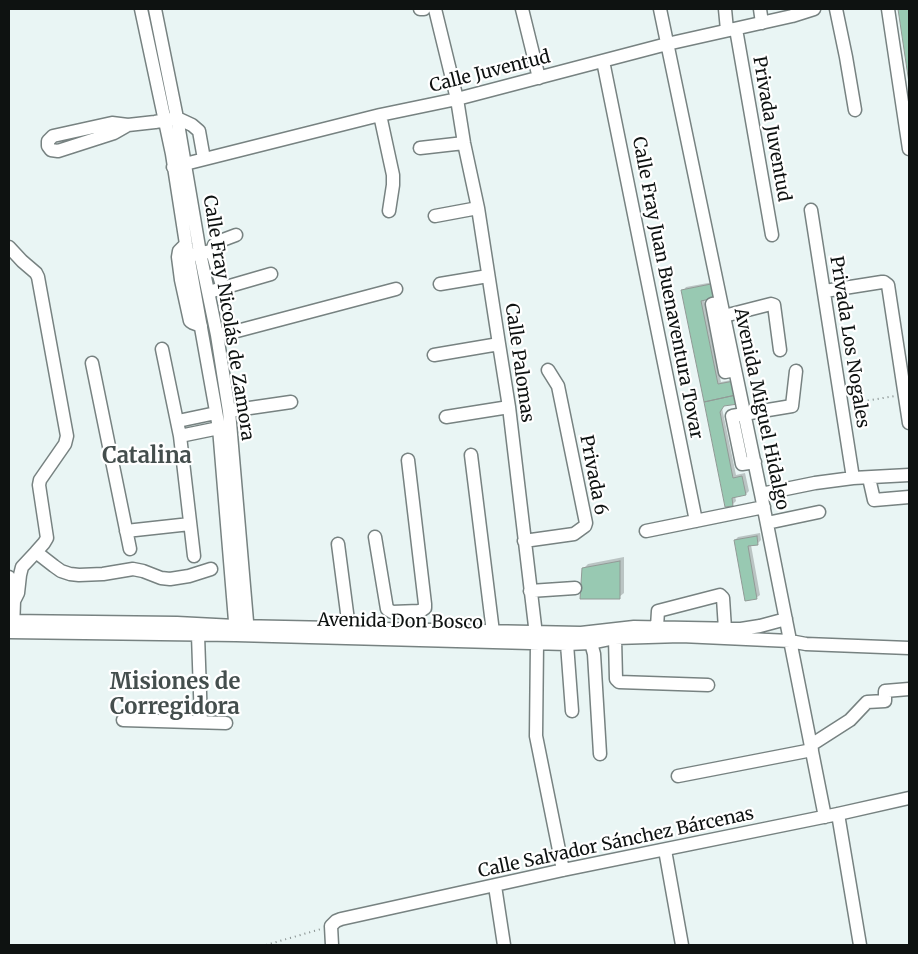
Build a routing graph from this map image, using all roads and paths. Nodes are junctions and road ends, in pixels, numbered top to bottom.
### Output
1 (141, 9) edge
2 (156, 9) edge
3 (435, 9) edge
4 (522, 9) edge
5 (660, 9) edge
6 (725, 9) edge
7 (760, 9) edge
8 (814, 9) edge
9 (836, 9) edge
10 (888, 9) edge
11 (762, 23) junction
12 (732, 30) junction
13 (667, 44) junction
14 (604, 61) junction
15 (539, 78) junction
16 (457, 99) junction
17 (855, 110) dead end
18 (380, 115) junction
19 (171, 119) junction
20 (128, 125) junction
21 (464, 143) junction
22 (420, 148) dead end
23 (909, 149) edge
24 (204, 159) junction
25 (179, 166) junction
26 (478, 208) junction
27 (389, 210) dead end
28 (811, 210) dead end
29 (435, 216) dead end
30 (236, 235) dead end
31 (772, 235) dead end
32 (9, 247) edge
33 (197, 251) junction
34 (271, 274) dead end
35 (488, 276) junction
36 (440, 284) dead end
37 (222, 289) junction
38 (396, 289) dead end
39 (825, 291) junction
40 (209, 292) junction
41 (721, 302) junction
42 (724, 316) junction
43 (217, 335) junction
44 (499, 344) junction
45 (162, 349) dead end
46 (780, 350) dead end
47 (434, 355) dead end
48 (92, 363) dead end
49 (548, 370) dead end
50 (735, 370) junction
51 (796, 371) dead end
52 (226, 392) junction
53 (905, 394) junction
54 (213, 396) junction
55 (291, 402) dead end
56 (841, 405) junction
57 (509, 407) junction
58 (229, 410) junction
59 (216, 413) junction
60 (744, 414) junction
61 (446, 417) dead end
62 (178, 421) junction
63 (909, 423) edge
64 (219, 428) junction
65 (180, 436) junction
66 (471, 455) dead end
67 (408, 460) dead end
68 (909, 475) edge
69 (853, 478) junction
70 (868, 478) junction
71 (761, 494) junction
72 (909, 497) edge
73 (764, 507) junction
74 (819, 512) dead end
75 (696, 521) junction
76 (767, 523) junction
77 (190, 524) junction
78 (126, 531) junction
79 (646, 531) dead end
80 (375, 537) dead end
81 (524, 541) junction
82 (338, 544) dead end
83 (130, 549) dead end
84 (36, 552) junction
85 (194, 556) dead end
86 (211, 569) dead end
87 (9, 577) edge
88 (575, 588) dead end
89 (530, 591) junction
90 (14, 601) junction
91 (408, 611) junction
92 (786, 619) junction
93 (11, 626) edge
94 (657, 627) junction
95 (349, 628) junction
96 (724, 629) junction
97 (410, 630) junction
98 (242, 631) junction
99 (493, 632) junction
100 (198, 635) junction
101 (536, 638) junction
102 (615, 638) junction
103 (790, 641) junction
104 (591, 643) junction
105 (567, 644) junction
106 (909, 648) edge
107 (708, 685) dead end
108 (909, 689) edge
109 (572, 711) dead end
110 (123, 720) dead end
111 (201, 722) junction
112 (226, 723) dead end
113 (811, 747) junction
114 (600, 754) dead end
115 (678, 776) dead end
116 (909, 798) edge
117 (838, 814) junction
118 (825, 817) junction
119 (665, 850) junction
120 (563, 870) junction
121 (495, 886) junction
122 (331, 926) junction
123 (266, 945) edge
124 (332, 945) edge
125 (504, 945) edge
126 (682, 945) edge
127 (860, 945) edge

1 - 19 street, Calle Fray Nicolás de Zamora
2 - 19 street, Calle Fray Nicolás de Zamora
3 - 16 street, Calle Palomas
4 - 15 street
5 - 13 street, Avenida Miguel Hidalgo
6 - 12 street, Privada Juventud
7 - 11 street
8 - 11 street, Calle Juventud
9 - 17 street
10 - 23 street
11 - 12 street, Calle Juventud
12 - 13 street, Calle Juventud
12 - 31 street, Privada Juventud
13 - 14 street, Calle Juventud
13 - 41 street, Avenida Miguel Hidalgo
14 - 15 street, Calle Juventud
14 - 75 street, Calle Fray Juan Buenaventura Tovar
15 - 16 street, Calle Juventud
16 - 18 street, Calle Juventud
16 - 21 street, Calle Palomas
18 - 24 street, Calle Juventud
18 - 27 street
19 - 20 street
19 - 24 street
19 - 25 street, Calle Fray Nicolás de Zamora
20 - 20 street
21 - 22 street
21 - 26 street, Calle Palomas
24 - 25 street, Calle Juventud
25 - 33 street, Calle Fray Nicolás de Zamora
26 - 29 street
26 - 35 street, Calle Palomas
28 - 39 street, Privada Los Nogales
30 - 33 street
32 - 84 street
33 - 37 street
33 - 40 street, Calle Fray Nicolás de Zamora
33 - 54 street, Calle Fray Nicolás de Zamora
34 - 37 street
35 - 36 street
35 - 44 street, Calle Palomas
37 - 40 street
38 - 43 street
39 - 53 street
39 - 56 street, Privada Los Nogales
40 - 43 street, Calle Fray Nicolás de Zamora
41 - 42 street, Avenida Miguel Hidalgo
41 - 50 street
42 - 46 street
42 - 50 street, Avenida Miguel Hidalgo
43 - 52 street, Calle Fray Nicolás de Zamora
44 - 47 street
44 - 57 street, Calle Palomas
45 - 62 street
48 - 78 street
49 - 81 street, Privada 6
50 - 60 street, Avenida Miguel Hidalgo
51 - 60 street
52 - 54 street
52 - 58 street, Calle Fray Nicolás de Zamora
53 - 56 path
53 - 63 street
54 - 59 street, Calle Fray Nicolás de Zamora
55 - 58 street
56 - 69 street, Privada Los Nogales
57 - 61 street
57 - 81 street, Calle Palomas
58 - 98 street, Calle Fray Nicolás de Zamora
59 - 62 street
59 - 64 street, Calle Fray Nicolás de Zamora
60 - 71 street, Avenida Miguel Hidalgo
62 - 65 street
64 - 65 street
64 - 98 street, Calle Fray Nicolás de Zamora
65 - 77 street
66 - 99 street
67 - 91 street
68 - 70 street
69 - 70 street
69 - 71 street
70 - 72 street
71 - 73 street, Avenida Miguel Hidalgo
73 - 75 street
73 - 76 street, Avenida Miguel Hidalgo
74 - 76 street
75 - 79 street
76 - 92 street, Avenida Miguel Hidalgo
77 - 78 street
77 - 85 street
78 - 83 street
80 - 91 street
81 - 89 street, Calle Palomas
82 - 95 street
84 - 86 street
84 - 90 street
87 - 90 street
88 - 89 street
89 - 101 street, Calle Palomas
90 - 93 street
91 - 97 street
92 - 96 street, Avenida Don Bosco
92 - 103 street, Avenida Miguel Hidalgo
93 - 98 street, Avenida Don Bosco
93 - 100 street, Avenida Don Bosco
94 - 96 street, Avenida Don Bosco
94 - 96 street
94 - 101 street, Avenida Don Bosco
95 - 97 street, Avenida Don Bosco
95 - 98 street, Avenida Don Bosco
97 - 99 street, Avenida Don Bosco
98 - 100 street, Avenida Don Bosco
98 - 101 street, Avenida Don Bosco
99 - 101 street, Avenida Don Bosco
100 - 111 street
101 - 105 street, Avenida Don Bosco
101 - 120 street, Calle Palomas
102 - 103 street, Avenida Don Bosco
102 - 104 street, Avenida Don Bosco
102 - 107 street
103 - 106 street, Avenida Don Bosco
103 - 113 street, Avenida Miguel Hidalgo
104 - 105 street, Avenida Don Bosco
104 - 114 street
105 - 109 street
108 - 113 street
110 - 111 street
111 - 112 street
113 - 115 street
113 - 118 street, Avenida Miguel Hidalgo
116 - 117 street, Calle Salvador Sánchez Bárcenas
117 - 118 street, Calle Salvador Sánchez Bárcenas
117 - 127 street
118 - 119 street, Calle Salvador Sánchez Bárcenas
119 - 120 street, Calle Salvador Sánchez Bárcenas
119 - 126 street
120 - 121 street, Calle Salvador Sánchez Bárcenas
121 - 122 street, Calle Salvador Sánchez Bárcenas
121 - 125 street
122 - 123 path
122 - 124 street

